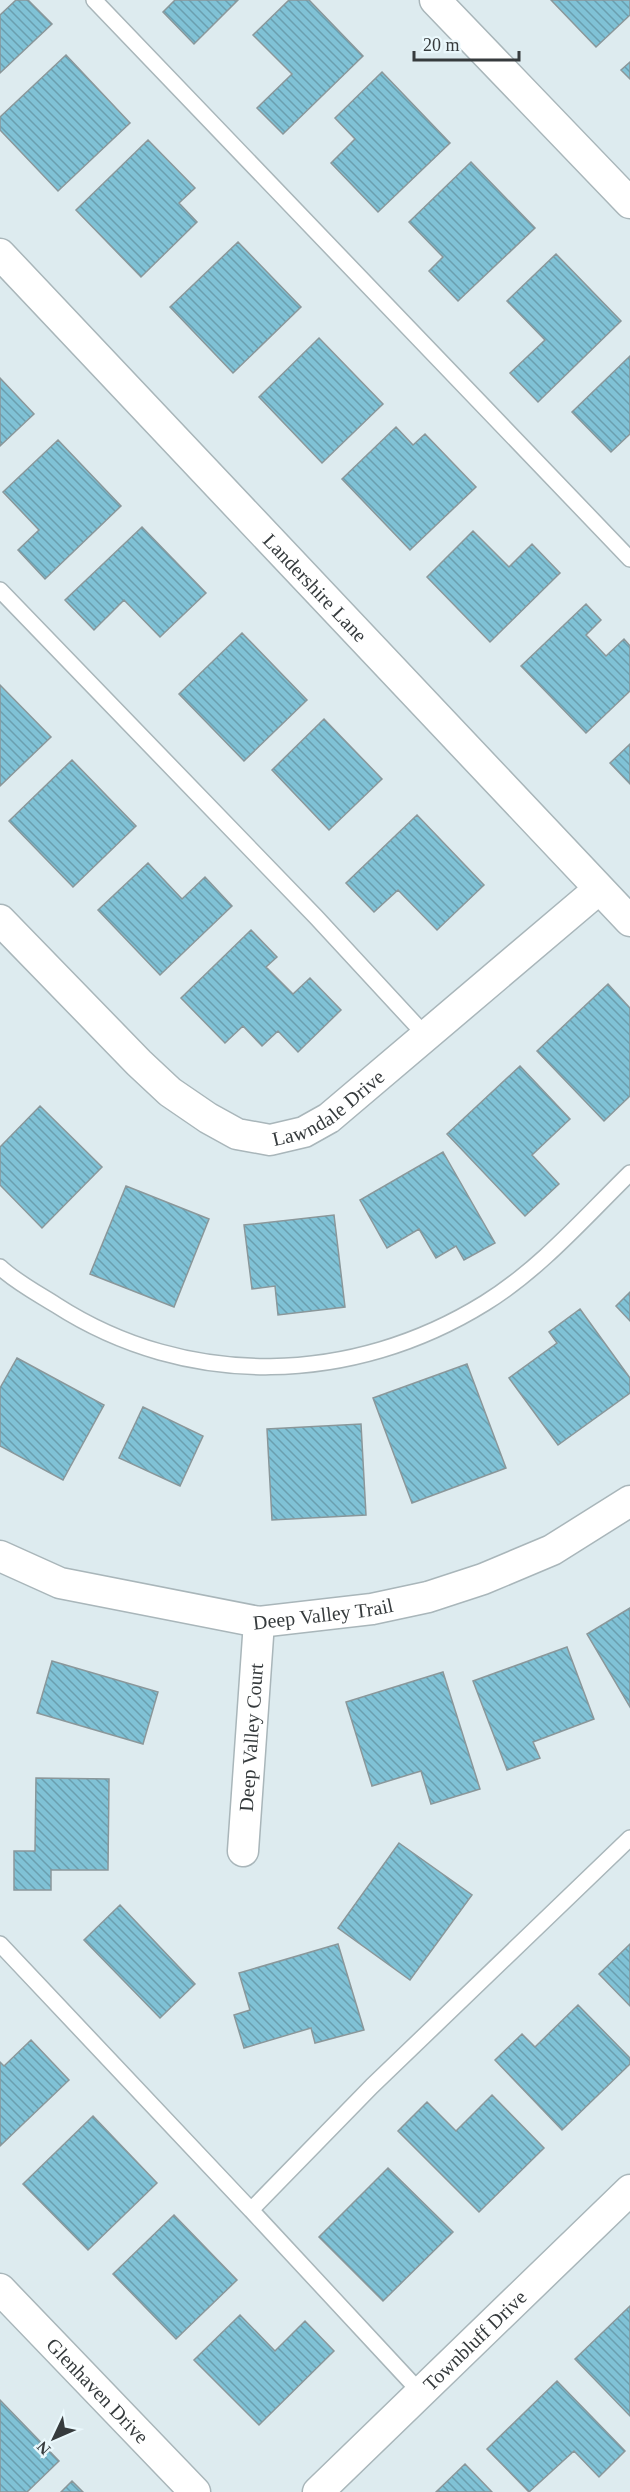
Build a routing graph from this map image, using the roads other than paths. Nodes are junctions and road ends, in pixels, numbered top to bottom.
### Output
1 (94, 0) edge
2 (435, 0) edge
3 (630, 203) edge
4 (0, 254) edge
5 (630, 559) edge
6 (0, 590) edge
7 (599, 889) junction
8 (0, 920) edge
9 (630, 921) edge
10 (427, 1037) junction
11 (630, 1173) edge
12 (0, 1267) edge
13 (630, 1501) edge
14 (0, 1556) edge
15 (259, 1622) junction
16 (630, 1838) edge
17 (243, 1851) dead end
18 (0, 1944) edge
19 (630, 2190) edge
20 (251, 2210) junction
21 (0, 2289) edge
22 (421, 2393) junction
23 (195, 2492) edge
24 (318, 2492) edge

1 - 5 lane
2 - 3 street
4 - 7 street, Landershire Lane
6 - 10 lane
7 - 9 street, Landershire Lane
7 - 10 street, Lawndale Drive
8 - 10 street, Lawndale Drive
11 - 12 lane
13 - 15 street, Deep Valley Trail
14 - 15 street, Deep Valley Trail
15 - 17 street, Deep Valley Court
16 - 20 lane
18 - 20 lane
19 - 22 street, Townbluff Drive
20 - 22 lane
21 - 23 street, Glenhaven Drive
22 - 24 street, Townbluff Drive

